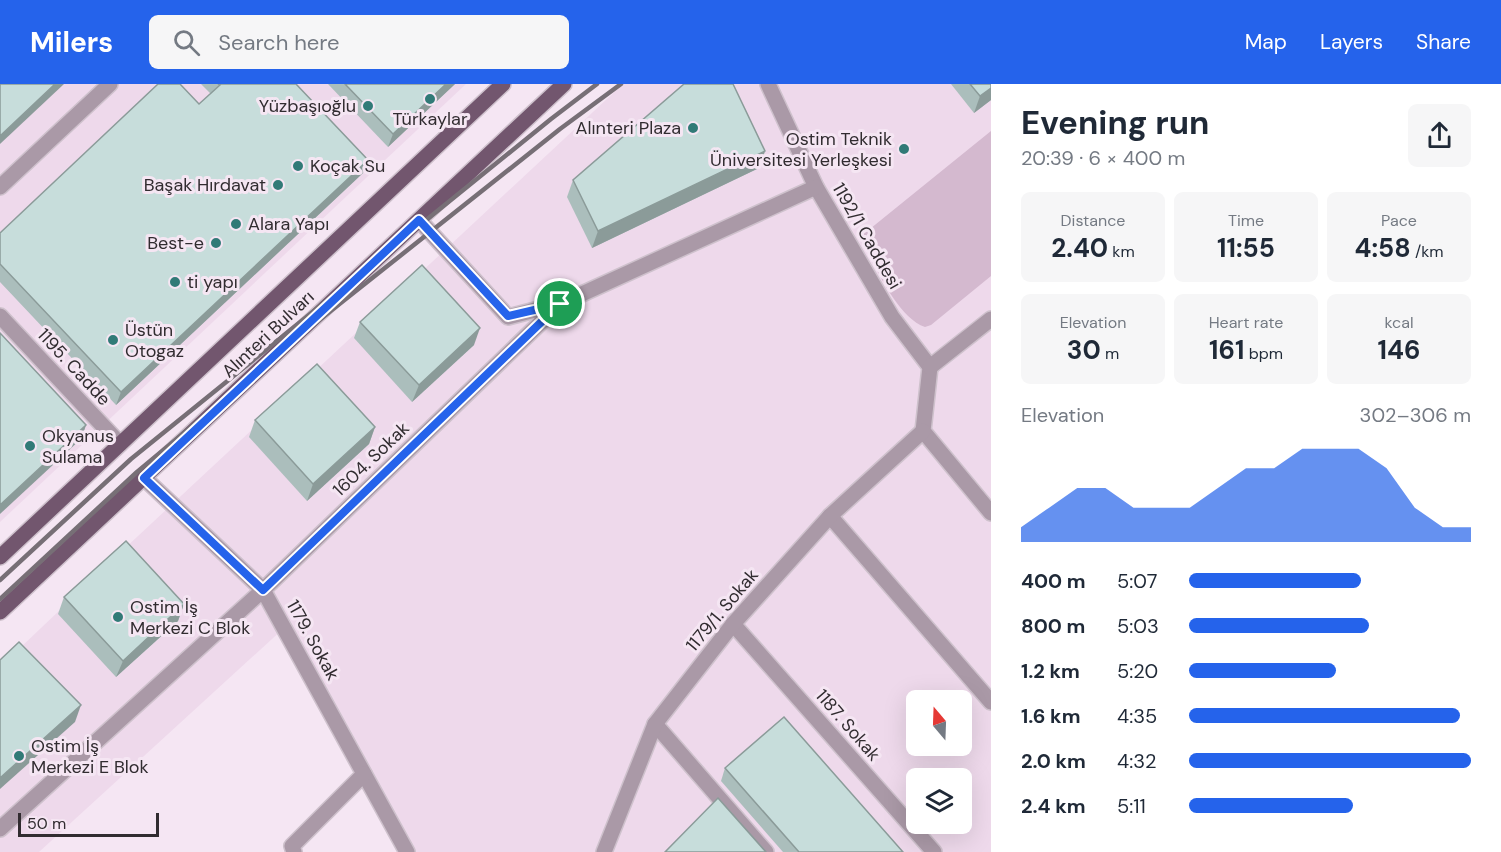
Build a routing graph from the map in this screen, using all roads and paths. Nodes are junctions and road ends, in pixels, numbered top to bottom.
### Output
1 (110, 84) edge
2 (504, 84) edge
3 (564, 84) edge
4 (768, 84) edge
5 (0, 187) edge
6 (816, 187) junction
7 (419, 220) junction
8 (560, 304) junction
9 (0, 316) edge
10 (991, 319) edge
11 (930, 367) junction
12 (923, 431) junction
13 (120, 444) junction
14 (144, 478) junction
15 (991, 513) edge
16 (830, 516) junction
17 (0, 557) edge
18 (263, 590) junction
19 (0, 612) edge
20 (733, 624) junction
21 (991, 702) edge
22 (655, 724) junction
23 (364, 774) junction
24 (0, 829) edge
25 (294, 852) edge
26 (407, 852) edge
27 (604, 852) edge
28 (766, 852) edge
29 (934, 852) edge

1 - 5 street
2 - 13 main road, Alınteri Bulvarı
3 - 7 main road, Alınteri Bulvarı
4 - 6 street, 1192/1 Caddesi
6 - 8 street, 1604. Sokak
6 - 11 street, 1192/1 Caddesi
7 - 8 street
7 - 14 main road, Alınteri Bulvarı
8 - 18 street, 1604. Sokak
9 - 13 street, 1195. Cadde
10 - 11 street
11 - 12 street
12 - 15 street
12 - 16 street, 1179/1. Sokak
13 - 17 main road, Alınteri Bulvarı
14 - 18 street, 1179. Sokak
14 - 19 main road, Alınteri Bulvarı
16 - 20 street, 1179/1. Sokak
16 - 21 street
18 - 23 street, 1179. Sokak
18 - 24 street, 1604. Sokak
20 - 22 street, 1179/1. Sokak
20 - 29 street, 1187. Sokak
22 - 27 street, 1179/1. Sokak
22 - 28 street
23 - 25 street
23 - 26 street, 1179. Sokak

